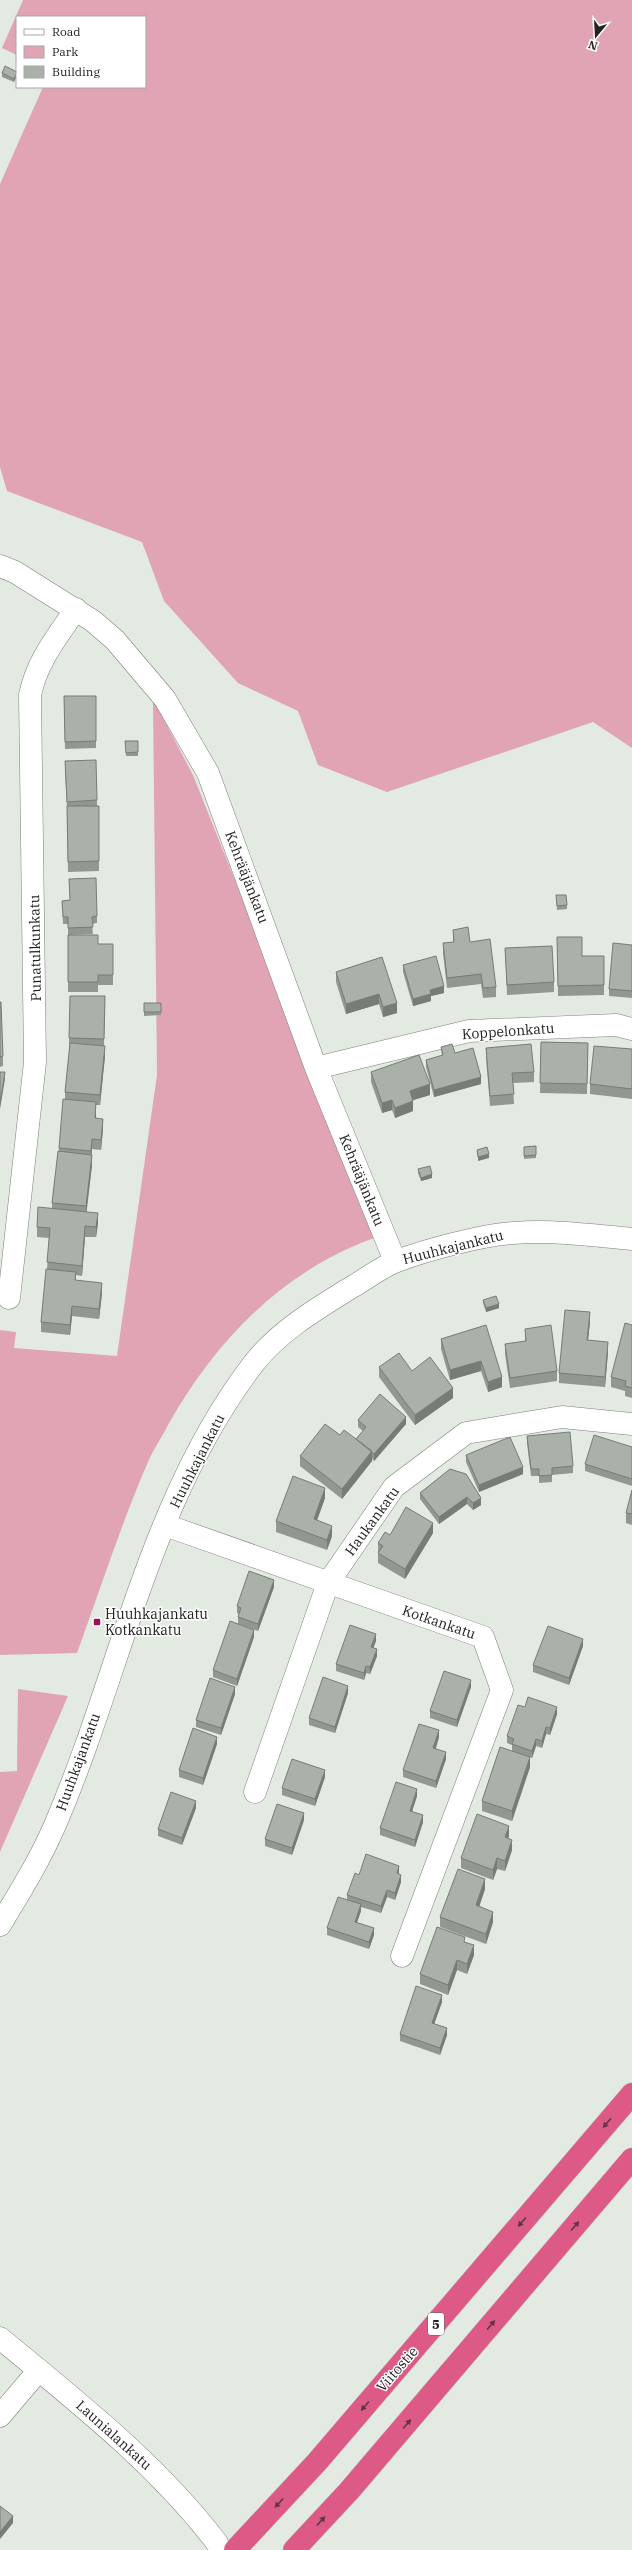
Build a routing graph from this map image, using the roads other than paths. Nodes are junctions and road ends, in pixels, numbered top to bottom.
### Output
1 (0, 566) edge
2 (76, 609) junction
3 (632, 1029) edge
4 (316, 1068) junction
5 (632, 1240) edge
6 (395, 1261) junction
7 (9, 1298) dead end
8 (632, 1424) edge
9 (165, 1525) junction
10 (328, 1583) junction
11 (256, 1792) dead end
12 (0, 1925) edge
13 (402, 1956) dead end
14 (632, 2094) edge
15 (632, 2159) edge
16 (0, 2338) edge
17 (39, 2370) junction
18 (0, 2416) edge
19 (226, 2546) edge
20 (294, 2550) edge

1 - 2 street, Kehrääjänkatu
2 - 4 street, Kehrääjänkatu
2 - 7 street, Punatulkunkatu
3 - 4 street, Koppelonkatu
4 - 6 street, Kehrääjänkatu
5 - 6 street, Huuhkajankatu
6 - 9 street, Huuhkajankatu
8 - 10 street, Haukankatu
9 - 10 street, Kotkankatu
9 - 12 street, Huuhkajankatu
10 - 11 street, Haukankatu
10 - 13 street, Kotkankatu
14 -> 19 highway, Viitostie / 5
20 -> 15 highway
16 - 17 street, Launialankatu
17 - 18 street
17 - 19 street, Launialankatu

